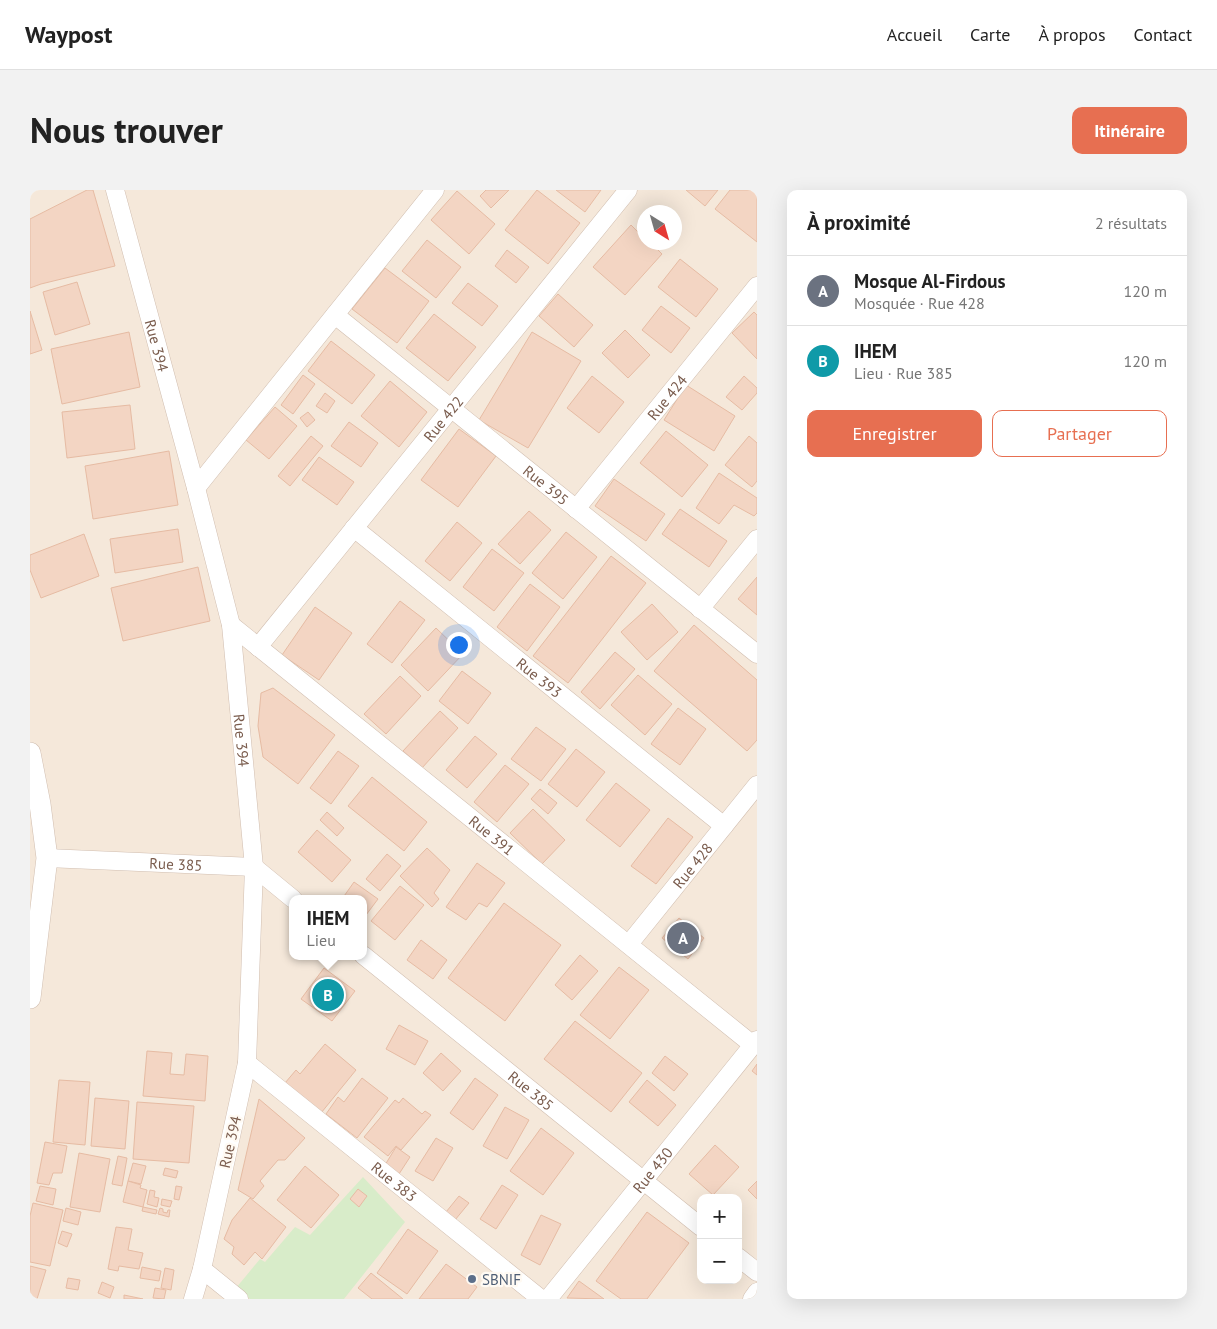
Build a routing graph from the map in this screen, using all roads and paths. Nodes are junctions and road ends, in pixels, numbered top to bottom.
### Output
1 (115, 190) edge
2 (435, 190) edge
3 (628, 190) edge
4 (757, 286) edge
5 (335, 315) junction
6 (451, 409) junction
7 (196, 488) junction
8 (576, 509) junction
9 (354, 528) junction
10 (757, 539) edge
11 (700, 609) junction
12 (231, 625) junction
13 (258, 647) junction
14 (757, 654) edge
15 (30, 753) edge
16 (757, 786) edge
17 (35, 805) edge
18 (724, 826) junction
19 (47, 858) junction
20 (254, 867) junction
21 (289, 896) edge
22 (629, 944) junction
23 (367, 958) edge
24 (30, 998) edge
25 (755, 1043) edge
26 (247, 1064) junction
27 (644, 1181) junction
28 (697, 1223) edge
29 (742, 1260) edge
30 (202, 1269) junction
31 (757, 1272) edge
32 (757, 1292) edge
33 (193, 1299) edge
34 (239, 1299) edge
35 (540, 1299) edge
36 (548, 1299) edge
37 (752, 1299) edge

1 - 7 street, Rue 394
2 - 5 street
3 - 6 street, Rue 422
4 - 8 street, Rue 424
5 - 6 street, Rue 395
5 - 7 street
6 - 8 street, Rue 395
6 - 9 street, Rue 422
7 - 12 street, Rue 394
8 - 11 street, Rue 395
9 - 13 street, Rue 422
9 - 18 street, Rue 393
10 - 11 street
11 - 14 street, Rue 395
12 - 13 street, Rue 391
12 - 20 street, Rue 394
13 - 22 street, Rue 391
15 - 17 street
16 - 18 street, Rue 428
17 - 19 street
18 - 22 street, Rue 428
19 - 20 street, Rue 385
19 - 24 street
20 - 21 street
20 - 26 street, Rue 394
22 - 25 street, Rue 391
23 - 27 street, Rue 385
25 - 27 street, Rue 430
26 - 30 street, Rue 394
26 - 35 street, Rue 383
27 - 28 street, Rue 385
27 - 36 street, Rue 430
29 - 31 street
30 - 33 street, Rue 394
30 - 34 street
32 - 37 street

